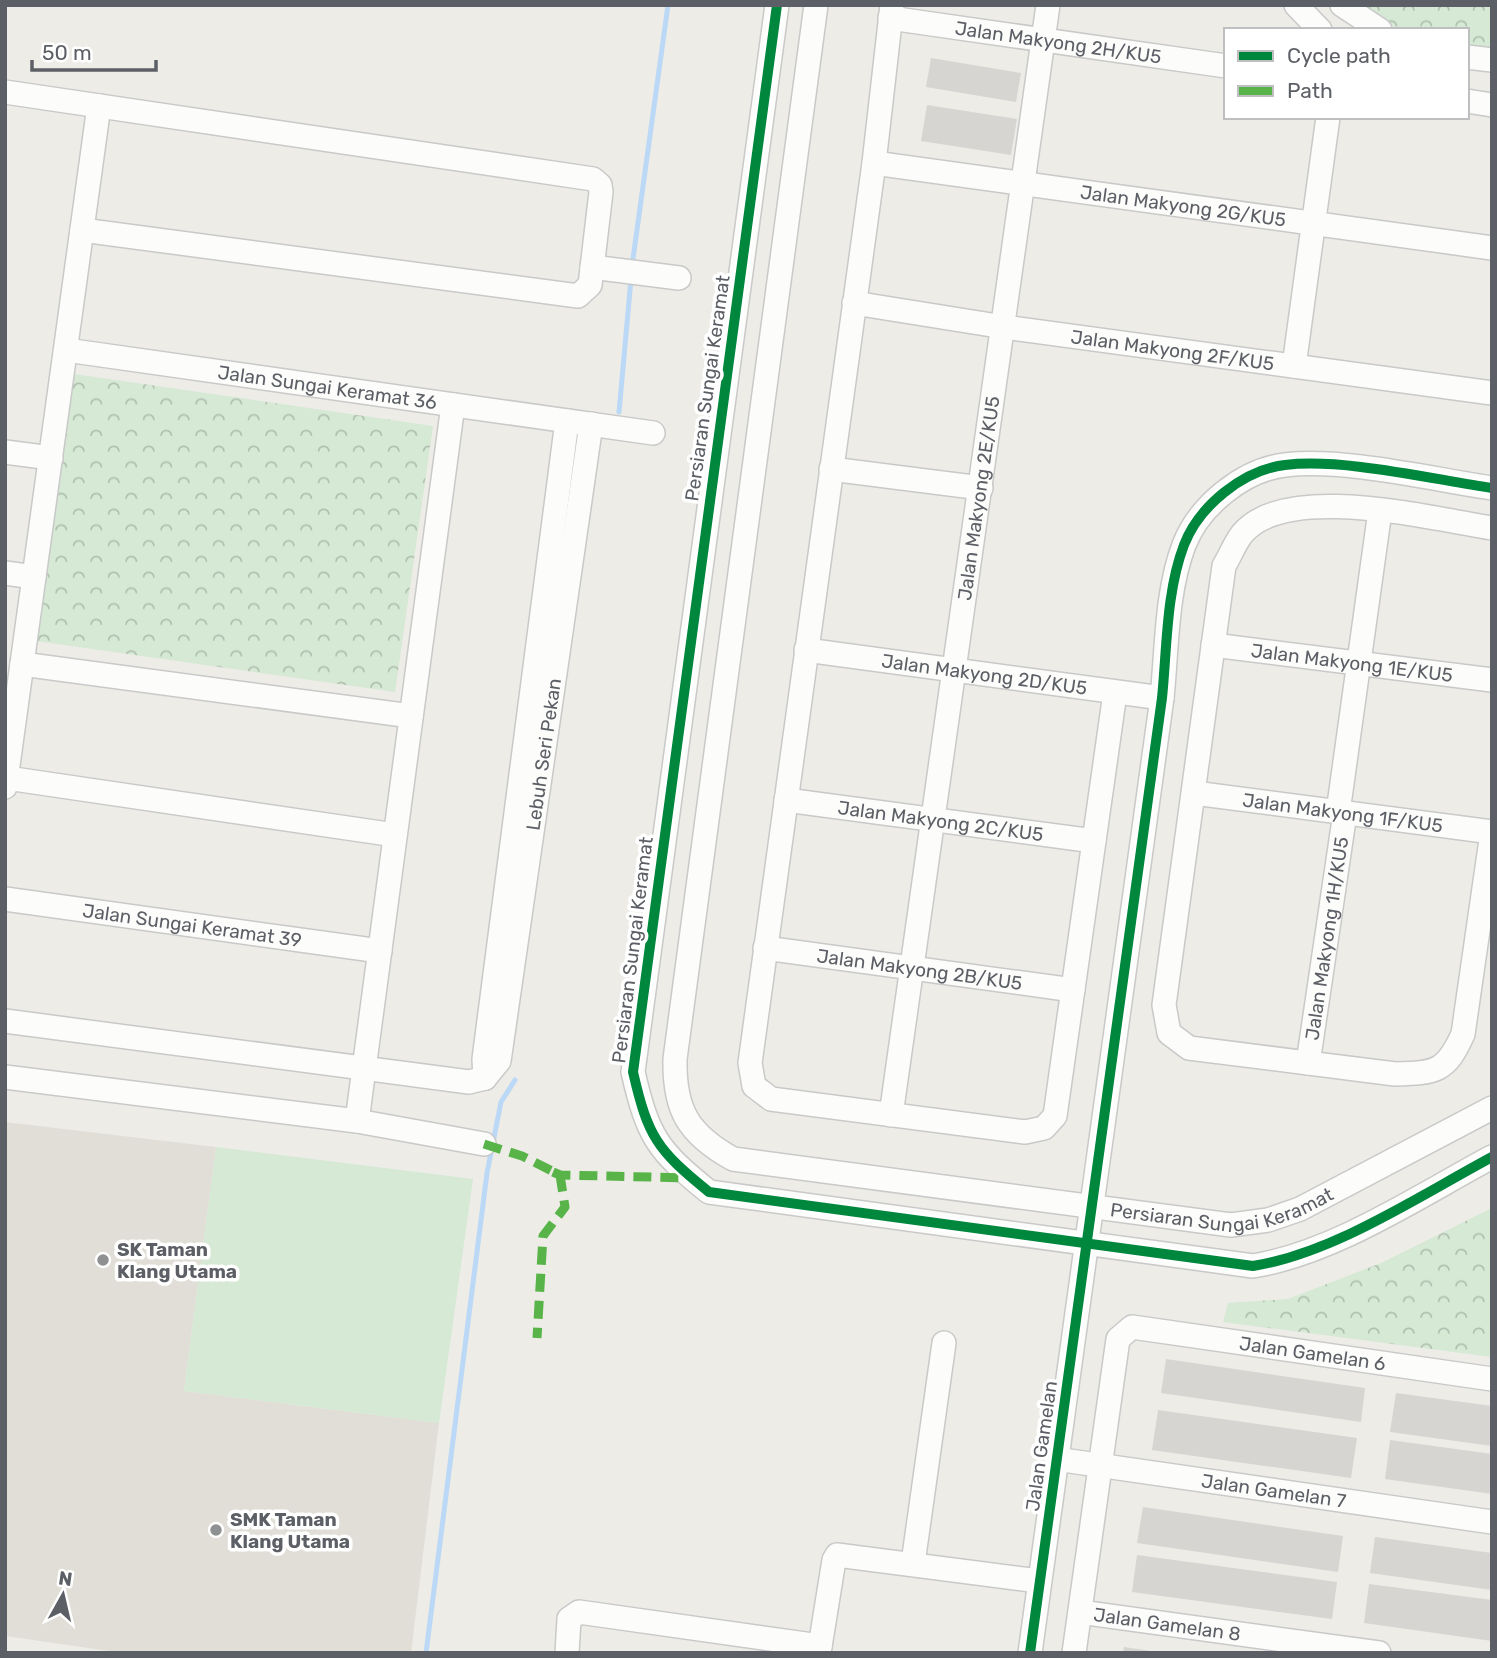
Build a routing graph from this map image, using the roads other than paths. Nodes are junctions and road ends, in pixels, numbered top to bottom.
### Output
1 (777, 5) edge
2 (816, 5) edge
3 (1048, 5) edge
4 (1296, 5) edge
5 (891, 12) edge
6 (1318, 28) edge
7 (1042, 41) junction
8 (1469, 57) edge
9 (1492, 60) edge
10 (1224, 66) edge
11 (5, 92) edge
12 (1469, 101) edge
13 (1492, 105) edge
14 (99, 106) junction
15 (1328, 119) edge
16 (874, 163) junction
17 (1024, 186) junction
18 (1312, 224) junction
19 (82, 230) junction
20 (1492, 248) edge
21 (592, 267) junction
22 (679, 278) dead end
23 (854, 303) junction
24 (1004, 327) junction
25 (66, 350) junction
26 (1294, 366) junction
27 (1492, 393) edge
28 (453, 405) junction
29 (567, 421) junction
30 (591, 424) junction
31 (653, 433) dead end
32 (5, 452) edge
33 (51, 458) junction
34 (831, 469) junction
35 (981, 488) junction
36 (1492, 488) edge
37 (1380, 511) junction
38 (1492, 528) edge
39 (5, 573) edge
40 (34, 577) junction
41 (1213, 645) junction
42 (806, 650) junction
43 (1360, 663) junction
44 (22, 664) junction
45 (954, 671) junction
46 (1492, 680) edge
47 (1115, 693) junction
48 (1162, 698) junction
49 (411, 716) junction
50 (6, 782) edge
51 (1194, 793) junction
52 (786, 800) junction
53 (1342, 813) junction
54 (933, 820) junction
55 (1492, 833) edge
56 (395, 835) junction
57 (1094, 841) junction
58 (5, 899) edge
59 (765, 948) junction
60 (380, 951) junction
61 (912, 970) junction
62 (1073, 990) junction
63 (5, 1021) edge
64 (1308, 1063) junction
65 (364, 1070) junction
66 (5, 1077) edge
67 (485, 1078) junction
68 (1492, 1108) edge
69 (891, 1115) junction
70 (357, 1121) junction
71 (484, 1144) dead end
72 (1492, 1157) edge
73 (1093, 1208) junction
74 (1087, 1244) junction
75 (944, 1343) dead end
76 (1492, 1378) edge
77 (1056, 1460) junction
78 (1100, 1466) junction
79 (1492, 1522) edge
80 (913, 1563) junction
81 (1039, 1581) junction
82 (1080, 1612) junction
83 (820, 1649) edge
84 (567, 1653) edge
85 (1030, 1653) edge
86 (1074, 1653) edge
87 (1379, 1653) edge

1 - 74 street, Persiaran Sungai Keramat
2 - 73 street, Persiaran Sungai Keramat
3 - 7 street, Jalan Makyong 2E/KU5
4 - 6 street
5 - 7 street, Jalan Makyong 2H/KU5
5 - 16 street
7 - 10 street, Jalan Makyong 2H/KU5
7 - 17 street, Jalan Makyong 2E/KU5
8 - 9 street
11 - 14 street
12 - 13 street
14 - 19 street
14 - 21 street
15 - 18 street
16 - 17 street, Jalan Makyong 2G/KU5
16 - 23 street
17 - 18 street, Jalan Makyong 2G/KU5
17 - 24 street, Jalan Makyong 2E/KU5
18 - 20 street, Jalan Makyong 2G/KU5
18 - 26 street
19 - 21 street
19 - 25 street
21 - 22 street
23 - 24 street, Jalan Makyong 2F/KU5
23 - 34 street
24 - 26 street, Jalan Makyong 2F/KU5
24 - 35 street, Jalan Makyong 2E/KU5
25 - 28 street, Jalan Sungai Keramat 36
25 - 33 street
26 - 27 street, Jalan Makyong 2F/KU5
28 - 29 street, Jalan Sungai Keramat 36
28 - 49 street
29 - 30 street, Jalan Sungai Keramat 36
29 - 67 street
30 - 31 street, Jalan Sungai Keramat 36
30 - 67 street, Lebuh Seri Pekan
32 - 33 street
33 - 40 street
34 - 35 street
34 - 42 street
35 - 45 street, Jalan Makyong 2E/KU5
36 - 48 street, Jalan Gamelan
37 - 38 street
37 - 41 street
37 - 43 street, Jalan Makyong 1H/KU5
39 - 40 street
40 - 44 street
41 - 43 street, Jalan Makyong 1E/KU5
41 - 51 street
42 - 45 street, Jalan Makyong 2D/KU5
42 - 52 street
43 - 46 street, Jalan Makyong 1E/KU5
43 - 53 street, Jalan Makyong 1H/KU5
44 - 49 street
44 - 50 street
45 - 47 street, Jalan Makyong 2D/KU5
45 - 54 street, Jalan Makyong 2E/KU5
47 - 48 street, Jalan Makyong 2D/KU5
47 - 57 street
48 - 73 street, Jalan Gamelan
49 - 56 street
50 - 56 street
51 - 53 street, Jalan Makyong 1F/KU5
51 - 64 street
52 - 54 street, Jalan Makyong 2C/KU5
52 - 59 street
53 - 55 street, Jalan Makyong 1F/KU5
53 - 64 street, Jalan Makyong 1H/KU5
54 - 57 street, Jalan Makyong 2C/KU5
54 - 61 street, Jalan Makyong 2E/KU5
55 - 64 street
56 - 60 street
57 - 62 street
58 - 60 street, Jalan Sungai Keramat 39
59 - 61 street, Jalan Makyong 2B/KU5
59 - 69 street
60 - 65 street
61 - 62 street, Jalan Makyong 2B/KU5
61 - 69 street, Jalan Makyong 2E/KU5
62 - 69 street
63 - 65 street
65 - 67 street
65 - 70 street
66 - 70 street
68 - 73 street, Persiaran Sungai Keramat
70 - 71 street
72 - 74 street, Persiaran Sungai Keramat
73 - 74 street, Jalan Gamelan
74 - 77 street, Jalan Gamelan
75 - 80 street
76 - 78 street, Jalan Gamelan 6
77 - 78 street, Jalan Gamelan 7
77 - 81 street, Jalan Gamelan
78 - 79 street, Jalan Gamelan 7
78 - 82 street
80 - 81 street
80 - 83 street
81 - 85 street, Jalan Gamelan
82 - 86 street
82 - 87 street, Jalan Gamelan 8
83 - 84 street

